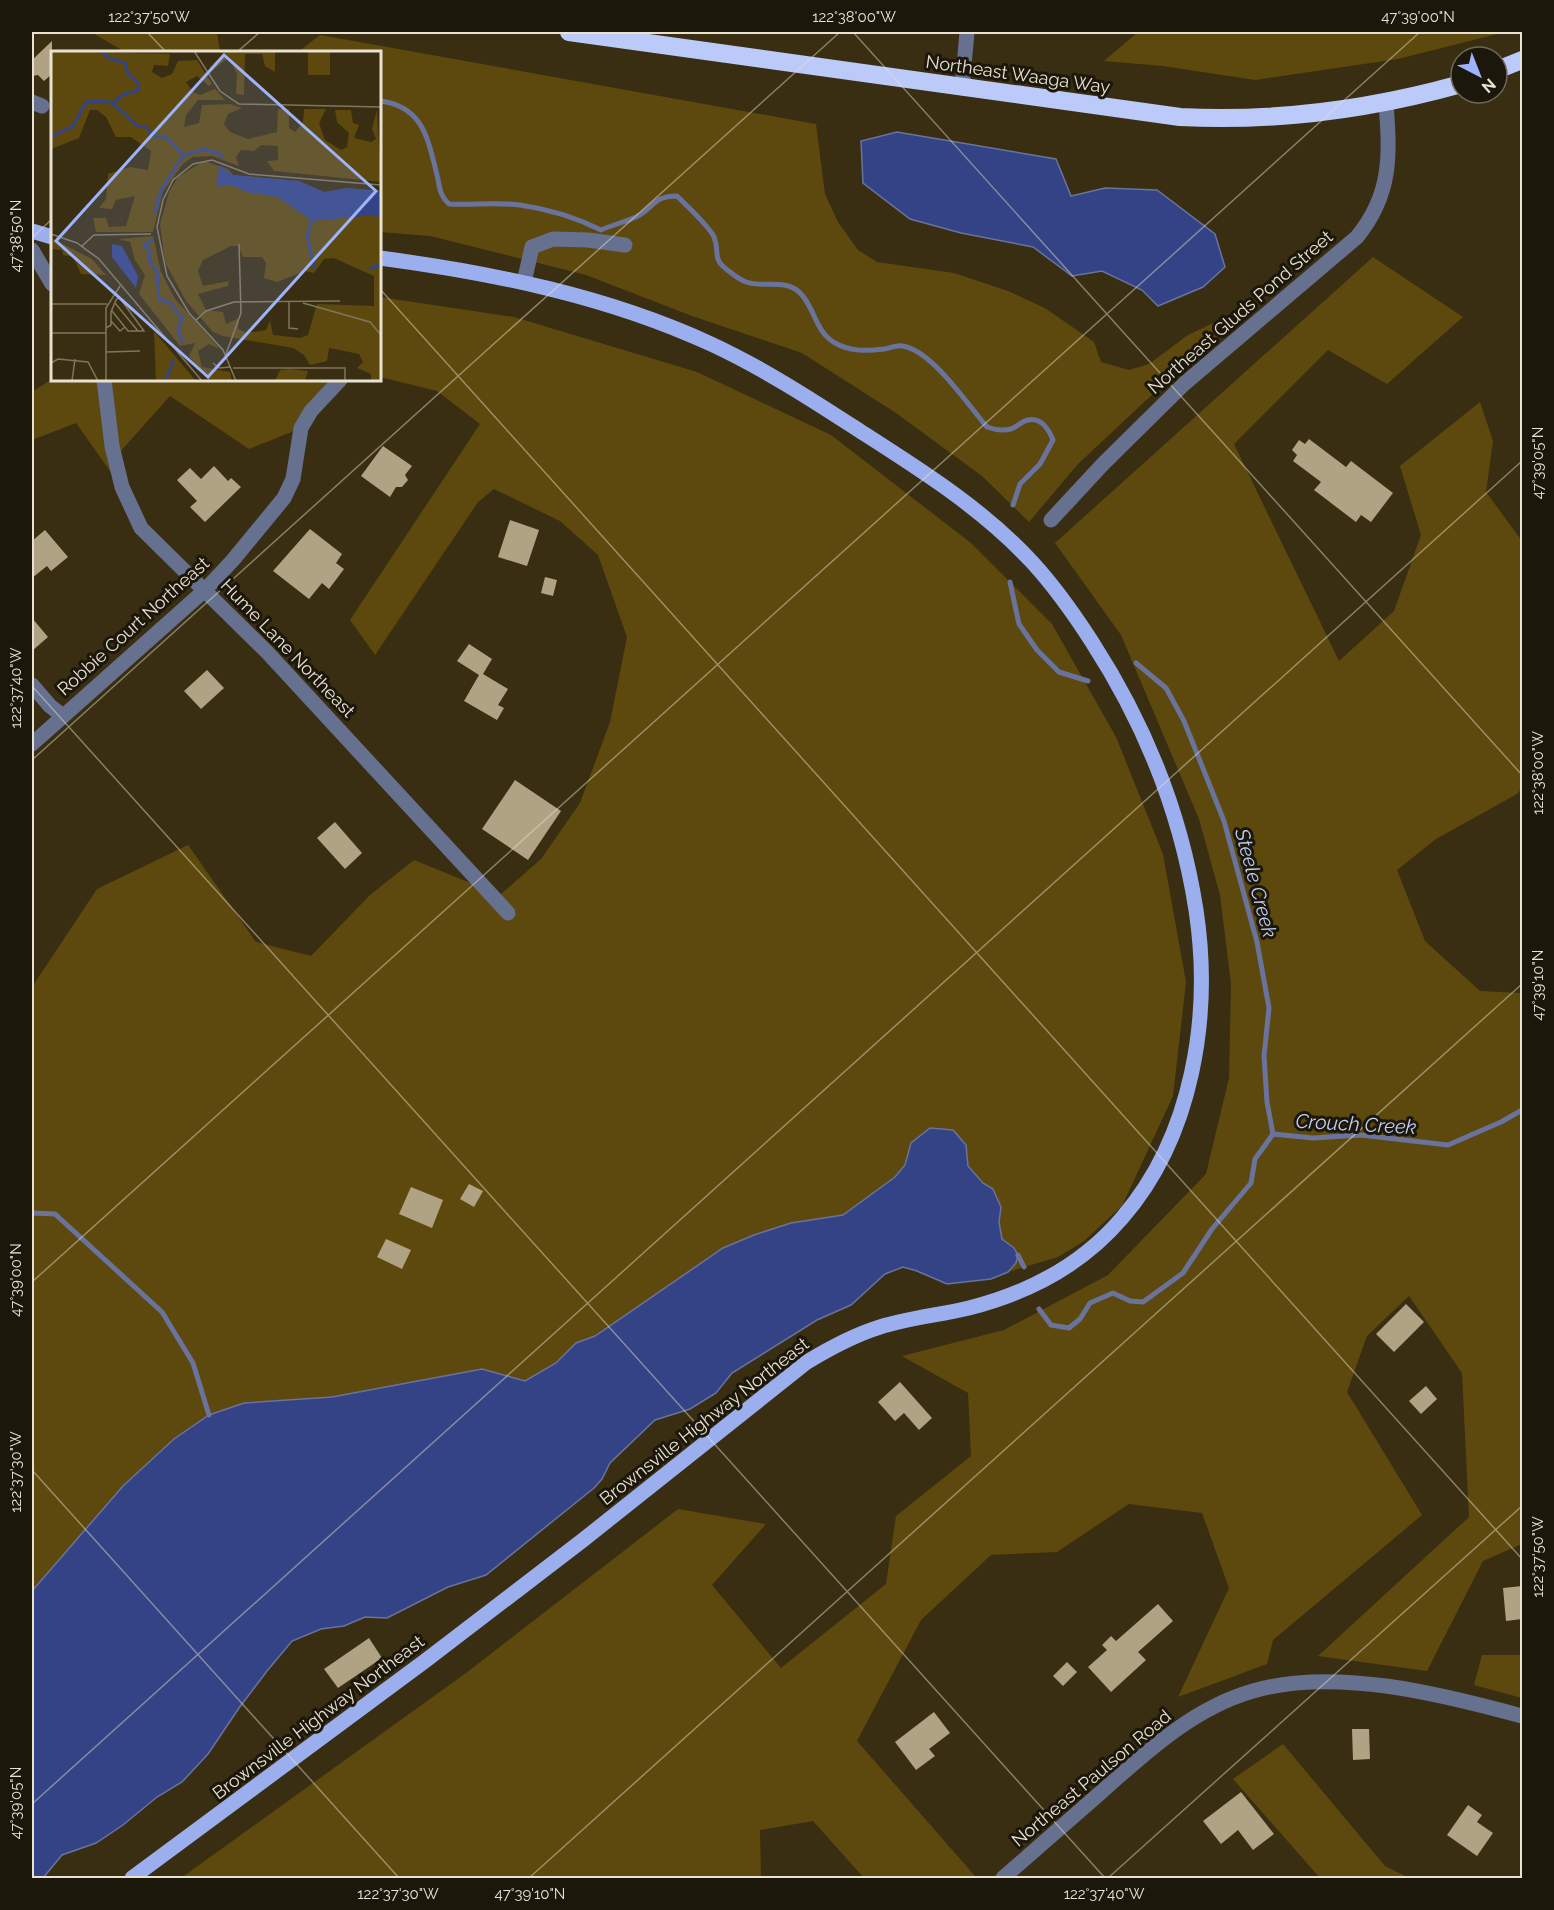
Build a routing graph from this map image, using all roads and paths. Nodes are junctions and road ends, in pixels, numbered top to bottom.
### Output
1 (569, 32) edge
2 (968, 32) edge
3 (1449, 87) edge
4 (962, 88) junction
5 (1386, 103) junction
6 (32, 231) edge
7 (51, 237) edge
8 (625, 244) dead end
9 (32, 250) edge
10 (381, 258) edge
11 (51, 282) edge
12 (525, 282) junction
13 (104, 381) edge
14 (339, 381) edge
15 (1050, 520) dead end
16 (205, 590) junction
17 (32, 685) edge
18 (63, 716) junction
19 (32, 744) edge
20 (508, 913) dead end
21 (1522, 1716) edge
22 (132, 1878) edge
23 (1004, 1878) edge

1 - 4 highway, Northeast Waaga Way
2 - 4 street
3 - 5 highway, Northeast Waaga Way
4 - 5 highway, Northeast Waaga Way
5 - 15 street, Northeast Gluds Pond Street
6 - 7 main road
8 - 12 street
9 - 11 street
10 - 12 main road, Brownsville Highway Northeast
12 - 22 main road, Brownsville Highway Northeast
13 - 16 street, Hume Lane Northeast
14 - 16 street, Robbie Court Northeast
16 - 18 street, Robbie Court Northeast
16 - 20 street, Hume Lane Northeast
17 - 18 street
18 - 19 street, Robbie Court Northeast
21 - 23 street, Northeast Paulson Road

